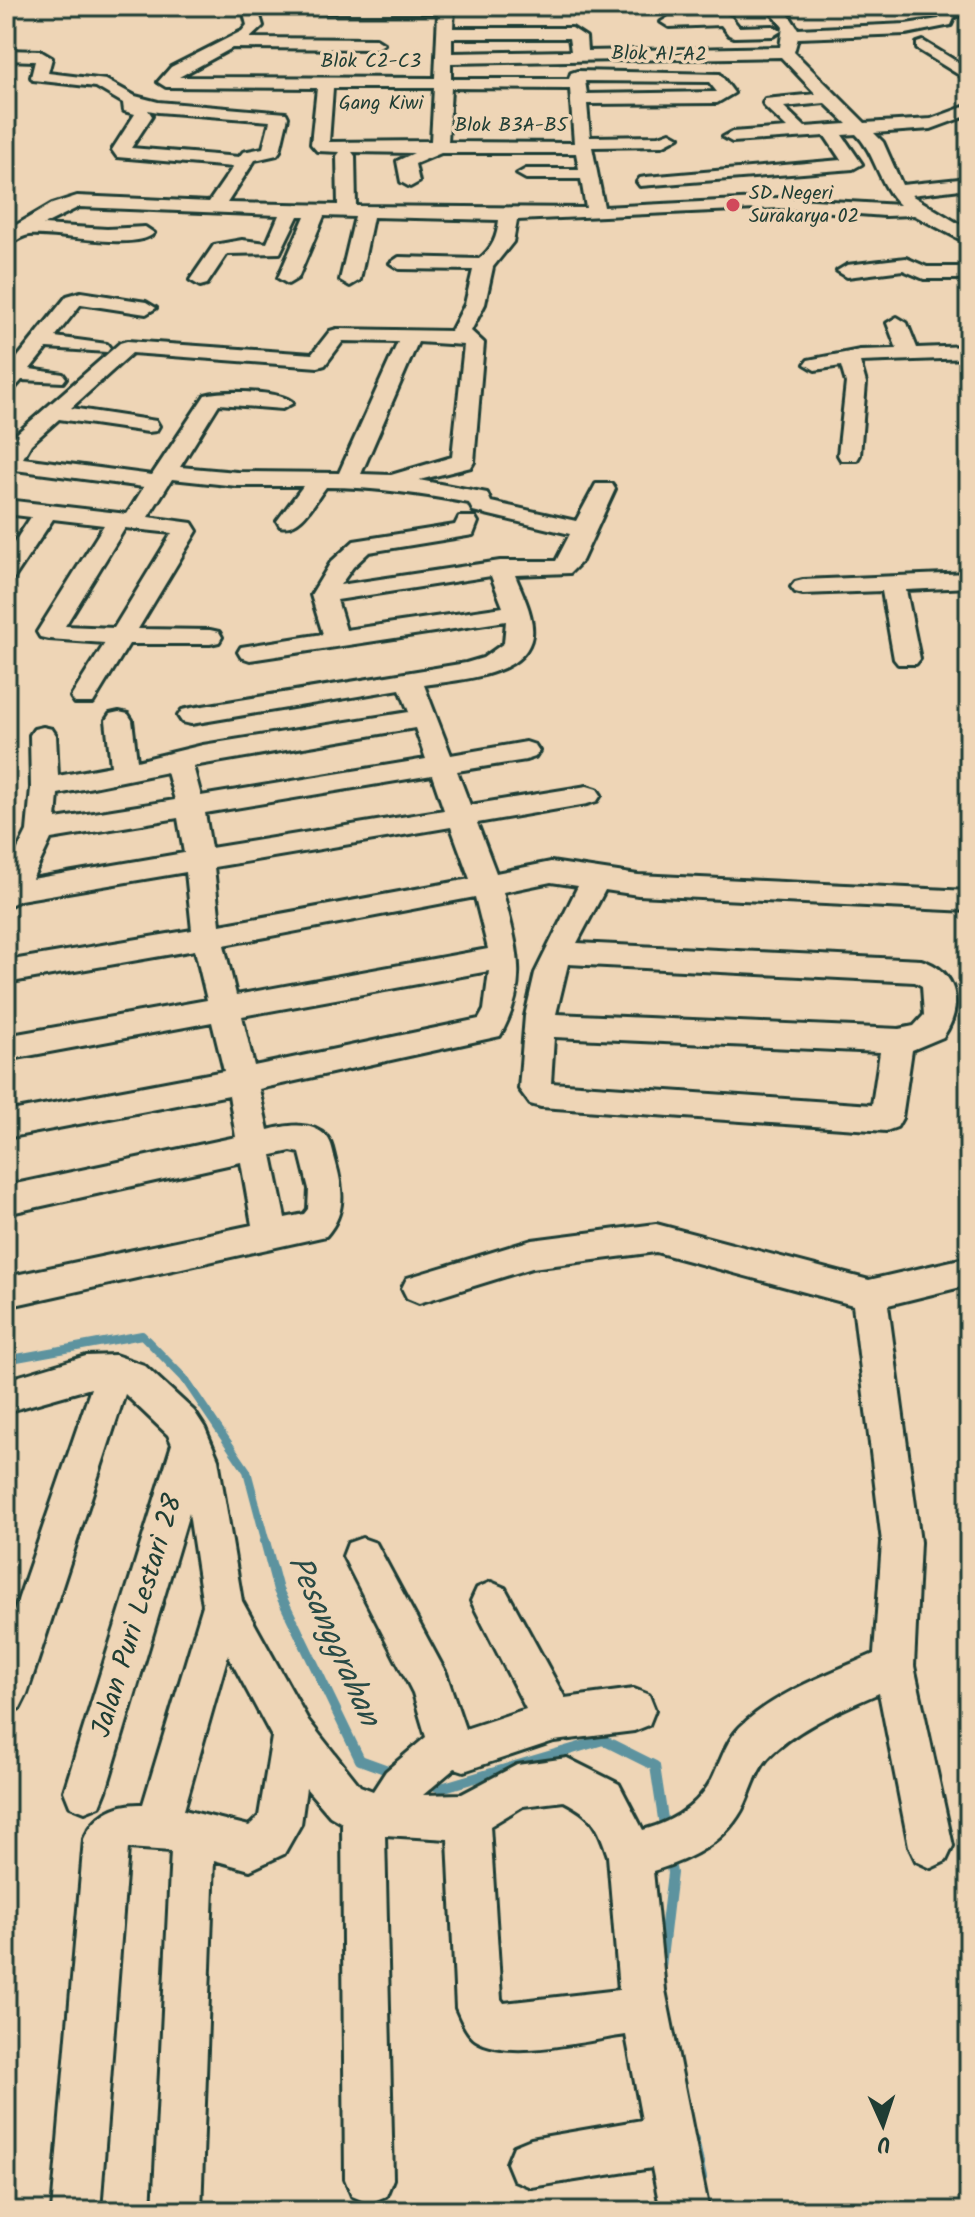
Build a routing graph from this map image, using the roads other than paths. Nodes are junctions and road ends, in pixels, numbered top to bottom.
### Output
1 (774, 6) edge
2 (273, 7) edge
3 (320, 7) edge
4 (969, 11) edge
5 (446, 18) edge
6 (669, 22) dead end
7 (377, 25) dead end
8 (793, 32) junction
9 (232, 43) junction
10 (376, 44) junction
11 (786, 52) junction
12 (923, 52) dead end
13 (6, 55) edge
14 (441, 60) junction
15 (376, 63) dead end
16 (969, 76) edge
17 (206, 83) junction
18 (325, 84) junction
19 (445, 84) junction
20 (831, 97) junction
21 (132, 101) junction
22 (577, 102) junction
23 (314, 104) junction
24 (969, 110) edge
25 (863, 129) junction
26 (800, 132) junction
27 (831, 132) junction
28 (670, 137) dead end
29 (732, 137) dead end
30 (764, 142) dead end
31 (438, 148) junction
32 (346, 156) dead end
33 (243, 163) junction
34 (778, 170) junction
35 (526, 174) dead end
36 (588, 174) junction
37 (410, 182) dead end
38 (646, 182) dead end
39 (969, 183) edge
40 (898, 191) junction
41 (296, 205) junction
42 (215, 207) junction
43 (917, 209) junction
44 (317, 210) junction
45 (356, 212) junction
46 (596, 212) junction
47 (508, 213) junction
48 (969, 220) edge
49 (943, 222) junction
50 (26, 229) junction
51 (145, 233) dead end
52 (969, 238) edge
53 (6, 239) edge
54 (399, 263) dead end
55 (484, 265) junction
56 (847, 271) dead end
57 (969, 273) edge
58 (288, 278) dead end
59 (200, 280) dead end
60 (350, 280) dead end
61 (146, 308) dead end
62 (897, 323) dead end
63 (462, 334) junction
64 (411, 336) junction
65 (40, 341) junction
66 (100, 348) dead end
67 (969, 352) edge
68 (910, 356) junction
69 (849, 359) junction
70 (815, 364) dead end
71 (56, 378) dead end
72 (9, 380) edge
73 (282, 403) dead end
74 (53, 412) junction
75 (148, 426) dead end
76 (116, 441) dead end
77 (849, 455) dead end
78 (8, 465) edge
79 (94, 473) junction
80 (162, 477) junction
81 (320, 479) junction
82 (347, 480) junction
83 (393, 482) junction
84 (604, 489) dead end
85 (6, 507) edge
86 (46, 512) junction
87 (288, 521) dead end
88 (126, 522) junction
89 (467, 522) dead end
90 (583, 530) junction
91 (500, 568) junction
92 (6, 573) edge
93 (969, 580) edge
94 (893, 584) junction
95 (803, 587) dead end
96 (323, 595) junction
97 (517, 612) junction
98 (120, 636) junction
99 (210, 637) dead end
100 (337, 639) junction
101 (250, 652) dead end
102 (907, 659) dead end
103 (409, 678) junction
104 (84, 697) dead end
105 (424, 718) junction
106 (119, 720) dead end
107 (43, 735) dead end
108 (526, 751) dead end
109 (190, 758) junction
110 (441, 764) junction
111 (125, 773) junction
112 (45, 788) junction
113 (587, 795) dead end
114 (190, 807) junction
115 (459, 816) junction
116 (41, 831) junction
117 (199, 860) junction
118 (580, 875) junction
119 (487, 887) junction
120 (8, 895) edge
121 (969, 901) edge
122 (207, 938) junction
123 (559, 953) junction
124 (505, 957) junction
125 (6, 972) edge
126 (224, 1009) junction
127 (540, 1025) junction
128 (899, 1041) junction
129 (6, 1048) edge
130 (242, 1080) junction
131 (6, 1125) edge
132 (254, 1145) junction
133 (6, 1200) edge
134 (271, 1235) junction
135 (969, 1271) edge
136 (419, 1288) dead end
137 (6, 1292) edge
138 (869, 1295) junction
139 (115, 1371) junction
140 (6, 1396) edge
141 (192, 1440) junction
142 (362, 1556) dead end
143 (491, 1601) dead end
144 (223, 1605) junction
145 (894, 1666) junction
146 (6, 1694) edge
147 (634, 1710) dead end
148 (554, 1720) junction
149 (293, 1735) junction
150 (449, 1745) junction
151 (85, 1791) dead end
152 (382, 1803) junction
153 (468, 1815) junction
154 (176, 1830) junction
155 (931, 1846) dead end
156 (642, 1852) junction
157 (643, 2010) junction
158 (670, 2142) junction
159 (531, 2163) dead end
160 (369, 2179) dead end
161 (76, 2211) edge
162 (177, 2211) edge
163 (685, 2211) edge

1 - 8 street
2 - 3 street
2 - 9 street
3 - 5 street
4 - 8 street
5 - 14 street
5 - 22 street
6 - 8 street
7 - 10 street
8 - 11 street
9 - 10 street
9 - 17 street, Blok C2-C3
10 - 15 street
11 - 20 street
11 - 22 street
12 - 16 street
13 - 21 street
14 - 19 street
14 - 22 street
17 - 18 street, Blok C2-C3
17 - 23 street
18 - 19 street, Blok C2-C3
18 - 23 street
19 - 22 street, Blok C2-C3
19 - 31 street
20 - 25 street
20 - 26 street
21 - 33 street
21 - 33 street
22 - 22 street, Blok A1-A2
22 - 28 street
22 - 31 street, Blok B3A-B5
22 - 36 street
23 - 31 street, Blok B3A-B5
24 - 25 street
25 - 27 street
25 - 40 street
26 - 27 street
26 - 29 street
27 - 34 street
30 - 34 street
31 - 37 street
32 - 45 street
33 - 42 street
34 - 38 street
35 - 36 street
36 - 46 street
39 - 40 street
40 - 43 street
41 - 42 street
41 - 44 street
41 - 59 street
42 - 50 street
43 - 46 street
43 - 49 street
44 - 45 street
44 - 58 street
45 - 47 street
45 - 60 street
46 - 47 street
47 - 55 street
48 - 49 street
49 - 52 street
50 - 51 street
50 - 53 street
54 - 55 street
55 - 63 street
56 - 57 street
61 - 65 street
62 - 68 street
63 - 64 street
63 - 83 street
64 - 74 street
64 - 82 street
65 - 66 street
65 - 72 street
67 - 68 street
68 - 69 street
69 - 70 street
69 - 77 street
71 - 72 street
73 - 80 street
74 - 75 street
74 - 78 street
76 - 79 street
78 - 79 street
79 - 80 street
80 - 81 street
80 - 88 street
81 - 82 street
81 - 87 street
82 - 83 street
83 - 90 street
84 - 90 street
85 - 86 street
86 - 88 street
86 - 92 street
88 - 98 street
88 - 98 street
89 - 96 street
90 - 91 street
91 - 96 street
91 - 97 street
93 - 94 street
94 - 95 street
94 - 102 street
96 - 100 street
97 - 100 street
97 - 103 street
98 - 99 street
98 - 104 street
100 - 101 street
103 - 105 street
103 - 109 street
105 - 109 street
105 - 110 street
106 - 111 street
107 - 112 street
108 - 110 street
109 - 111 street
109 - 114 street
110 - 114 street
110 - 115 street
111 - 112 street
112 - 116 street
113 - 115 street
114 - 116 street
114 - 117 street
115 - 117 street
115 - 119 street
116 - 120 street
117 - 120 street
117 - 122 street
118 - 119 street
118 - 121 street
118 - 123 street
119 - 122 street
119 - 124 street
122 - 125 street
122 - 126 street
123 - 127 street
123 - 128 street
124 - 126 street
124 - 130 street
126 - 129 street
126 - 130 street
127 - 128 street
127 - 128 street
130 - 131 street
130 - 132 street
132 - 133 street
132 - 134 street
132 - 134 street
134 - 137 street
135 - 138 street
136 - 138 street
138 - 145 street
139 - 140 street
139 - 141 street
139 - 146 street
141 - 144 street
141 - 151 street, Jalan Puri Lestari 28
142 - 150 street
143 - 148 street
144 - 149 street
144 - 154 street
145 - 155 street
145 - 156 street
147 - 148 street
148 - 150 street
149 - 152 street
149 - 154 street
150 - 152 street
152 - 153 street
152 - 160 street
153 - 156 street
153 - 157 street
154 - 161 street
154 - 162 street
156 - 157 street
157 - 158 street
158 - 159 street
158 - 163 street

